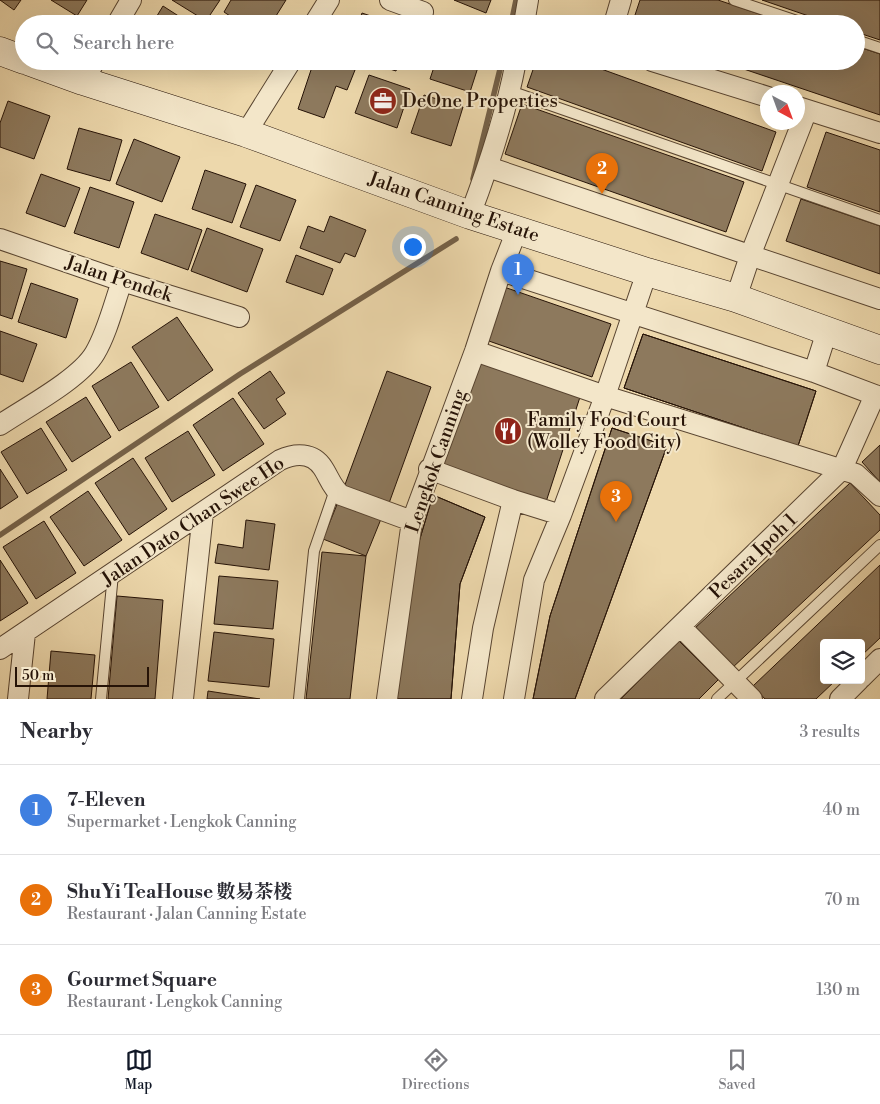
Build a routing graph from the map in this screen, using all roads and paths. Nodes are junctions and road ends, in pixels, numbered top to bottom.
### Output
1 (131, 0) edge
2 (330, 0) edge
3 (390, 0) edge
4 (621, 0) edge
5 (734, 0) edge
6 (423, 12) dead end
7 (122, 15) edge
8 (320, 15) edge
9 (617, 15) edge
10 (779, 15) edge
11 (865, 43) edge
12 (880, 48) edge
13 (0, 51) edge
14 (15, 57) edge
15 (285, 70) edge
16 (514, 70) edge
17 (680, 70) edge
18 (89, 71) edge
19 (510, 91) junction
20 (760, 95) edge
21 (805, 109) edge
22 (795, 130) edge
23 (246, 133) junction
24 (880, 133) edge
25 (488, 167) junction
26 (778, 185) junction
27 (470, 215) junction
28 (880, 220) edge
29 (517, 230) junction
30 (0, 239) edge
31 (750, 256) junction
32 (501, 271) junction
33 (646, 272) junction
34 (122, 281) junction
35 (736, 298) junction
36 (880, 300) edge
37 (632, 314) junction
38 (239, 318) dead end
39 (827, 331) junction
40 (880, 350) edge
41 (475, 351) junction
42 (814, 372) junction
43 (605, 396) junction
44 (877, 396) edge
45 (5, 417) edge
46 (430, 469) junction
47 (842, 470) junction
48 (335, 490) junction
49 (880, 496) edge
50 (513, 500) junction
51 (203, 513) junction
52 (561, 515) junction
53 (412, 521) junction
54 (880, 545) edge
55 (113, 574) junction
56 (680, 626) junction
57 (25, 633) junction
58 (0, 649) edge
59 (880, 659) edge
60 (865, 674) edge
61 (735, 682) junction
62 (855, 684) edge
63 (18, 699) edge
64 (101, 699) edge
65 (183, 699) edge
66 (300, 699) edge
67 (387, 699) edge
68 (472, 699) edge
69 (514, 699) edge
70 (605, 699) edge
71 (717, 699) edge
72 (752, 699) edge
73 (840, 699) edge

1 - 7 street
2 - 8 street
3 - 6 street
4 - 9 street
5 - 10 lane
11 - 12 lane
13 - 14 street
15 - 23 street
16 - 19 street
17 - 20 street
18 - 23 street, Jalan Canning Estate
19 - 25 street
19 - 26 lane
21 - 24 street
22 - 26 street
23 - 27 street, Jalan Canning Estate
25 - 27 street
25 - 31 street
26 - 28 lane
26 - 31 street
27 - 29 street, Jalan Canning Estate
29 - 32 street, Lengkok Canning
29 - 33 street, Jalan Canning Estate
30 - 34 street, Jalan Pendek
31 - 35 street
31 - 36 street
32 - 37 street
32 - 41 street, Lengkok Canning
33 - 35 street, Jalan Canning Estate
33 - 37 street
34 - 38 street, Jalan Pendek
34 - 45 street
35 - 39 street, Jalan Canning Estate
37 - 42 street
37 - 43 street
39 - 40 street, Jalan Canning Estate
39 - 42 street
41 - 43 street
41 - 46 street, Lengkok Canning
42 - 44 street
43 - 47 street
43 - 52 street
44 - 47 street, Pesara Ipoh 1
46 - 50 street
46 - 53 street, Lengkok Canning
47 - 49 street
47 - 56 street, Pesara Ipoh 1
48 - 51 street, Jalan Dato Chan Swee Ho
48 - 53 street
48 - 66 lane
50 - 52 street
50 - 68 street
51 - 55 street, Jalan Dato Chan Swee Ho
51 - 65 street
52 - 69 street
53 - 67 street, Lengkok Canning
54 - 61 lane
55 - 57 street, Jalan Dato Chan Swee Ho
55 - 64 lane
56 - 61 street
56 - 70 street, Pesara Ipoh 1
57 - 58 street, Jalan Dato Chan Swee Ho
57 - 63 street
59 - 60 street
61 - 71 lane
61 - 72 street
62 - 73 street

